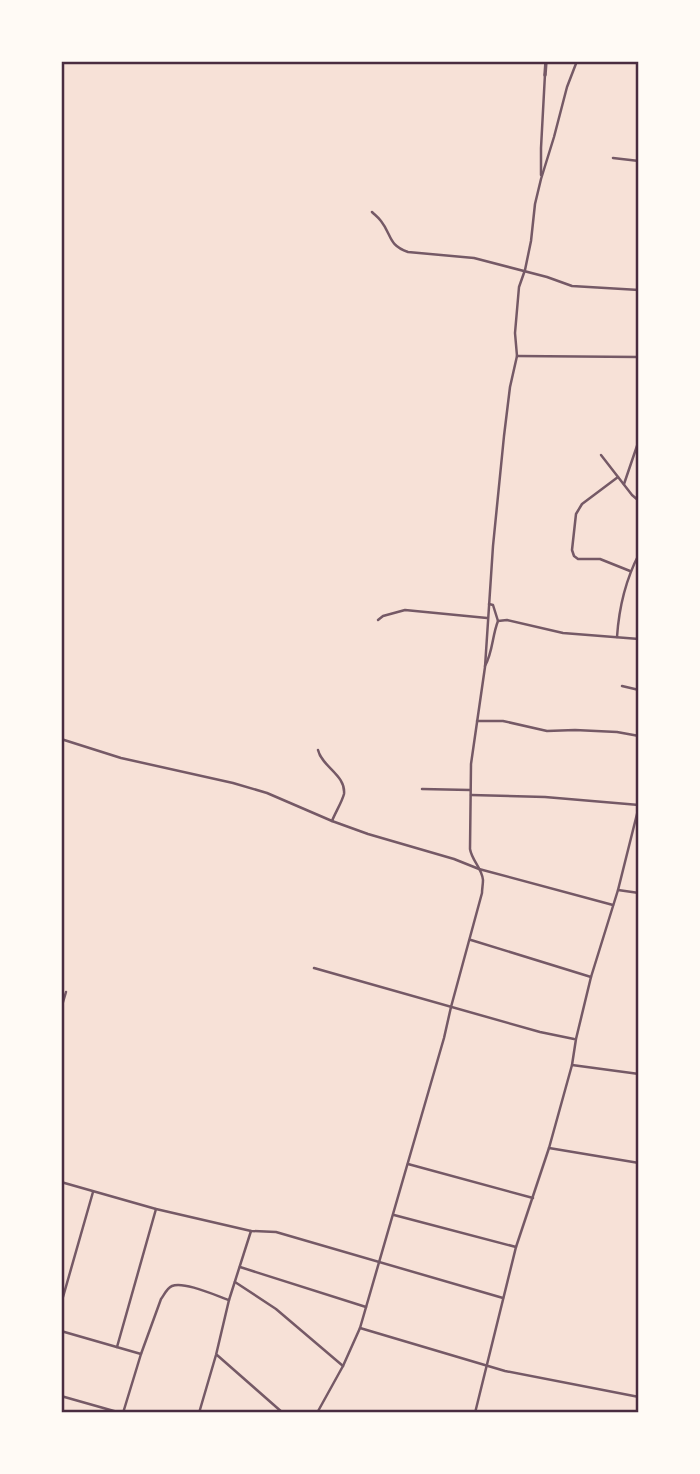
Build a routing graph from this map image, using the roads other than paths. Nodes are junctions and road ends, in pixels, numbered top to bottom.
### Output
1 (545, 61) edge
2 (577, 61) edge
3 (545, 75) joint
4 (613, 158) dead end
5 (639, 161) edge
6 (541, 179) junction
7 (372, 212) dead end
8 (525, 270) junction
9 (639, 290) edge
10 (517, 356) junction
11 (639, 357) edge
12 (639, 440) edge
13 (601, 454) dead end
14 (618, 477) junction
15 (624, 484) junction
16 (639, 501) edge
17 (639, 554) edge
18 (630, 571) junction
19 (488, 603) junction
20 (487, 618) junction
21 (378, 620) dead end
22 (498, 621) junction
23 (617, 637) junction
24 (639, 639) edge
25 (485, 667) junction
26 (622, 686) dead end
27 (639, 690) edge
28 (477, 721) junction
29 (639, 736) edge
30 (61, 739) edge
31 (318, 750) dead end
32 (422, 789) dead end
33 (470, 793) junction
34 (639, 805) edge
35 (332, 821) junction
36 (479, 869) junction
37 (618, 890) junction
38 (639, 893) edge
39 (613, 905) junction
40 (470, 940) junction
41 (314, 968) dead end
42 (591, 977) junction
43 (65, 992) dead end
44 (451, 1007) junction
45 (61, 1009) edge
46 (576, 1039) junction
47 (572, 1065) junction
48 (639, 1074) edge
49 (550, 1148) junction
50 (639, 1163) edge
51 (407, 1164) junction
52 (61, 1182) edge
53 (93, 1191) junction
54 (533, 1198) junction
55 (156, 1209) junction
56 (393, 1215) junction
57 (251, 1231) junction
58 (516, 1247) junction
59 (379, 1262) junction
60 (240, 1267) junction
61 (235, 1282) junction
62 (503, 1298) junction
63 (229, 1300) junction
64 (61, 1304) edge
65 (366, 1307) junction
66 (360, 1328) junction
67 (61, 1331) edge
68 (117, 1347) junction
69 (141, 1353) junction
70 (216, 1355) junction
71 (343, 1366) junction
72 (486, 1366) junction
73 (61, 1396) edge
74 (639, 1397) edge
75 (122, 1413) edge
76 (199, 1413) edge
77 (283, 1413) edge
78 (317, 1413) edge
79 (475, 1413) edge

1 - 3 street
2 - 6 street
3 - 6 street
4 - 5 street
6 - 8 street
7 - 8 street
8 - 9 street
8 - 10 street
10 - 11 street
10 - 19 street
12 - 15 street
13 - 14 street
14 - 15 street
14 - 18 street
15 - 16 street
17 - 18 street
18 - 23 street
19 - 20 street
19 - 22 street
20 - 21 street
20 - 25 street
22 - 23 street
22 - 25 street
23 - 24 street
25 - 28 street
26 - 27 street
28 - 29 street
28 - 33 street
30 - 35 street
31 - 35 street
32 - 33 street
33 - 34 street
33 - 36 street
34 - 37 street
35 - 36 street
36 - 39 street
36 - 40 street
37 - 38 street
37 - 39 street
39 - 42 street
40 - 42 street
40 - 44 street
41 - 44 street
42 - 46 street
43 - 45 street
44 - 46 street
44 - 51 street
46 - 47 street
47 - 48 street
47 - 49 street
49 - 50 street
49 - 54 street
51 - 54 street
51 - 56 street
52 - 53 street
53 - 55 street
53 - 64 street
54 - 58 street
55 - 57 street
55 - 68 street
56 - 58 street
56 - 59 street
57 - 59 street
57 - 60 street
58 - 62 street
59 - 62 street
59 - 65 street
60 - 61 street
60 - 65 street
61 - 63 street
61 - 71 street
62 - 72 street
63 - 69 street
63 - 70 street
65 - 66 street
66 - 71 street
66 - 72 street
67 - 68 street
68 - 69 street
69 - 75 street
70 - 76 street
70 - 77 street
71 - 78 street
72 - 74 street
72 - 79 street
73 - 75 street

